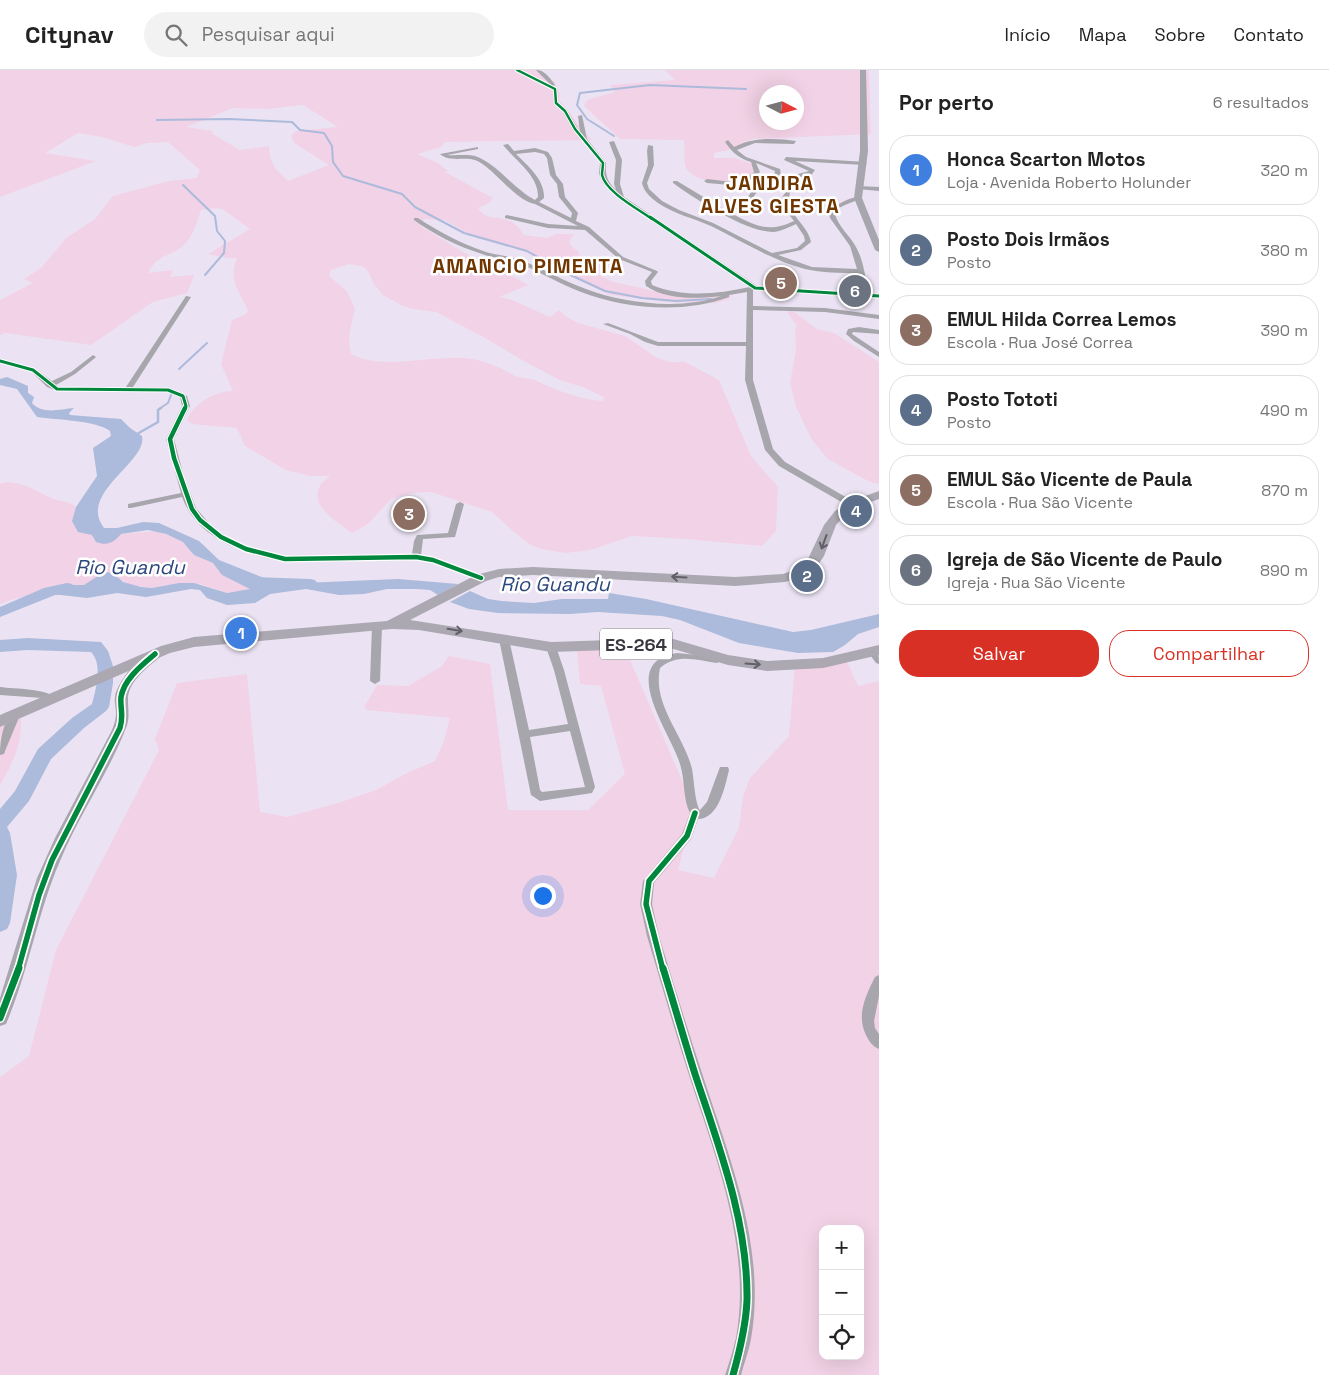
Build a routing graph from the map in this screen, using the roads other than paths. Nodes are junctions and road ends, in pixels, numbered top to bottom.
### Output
1 (517, 70) edge
2 (538, 70) edge
3 (864, 70) edge
4 (554, 87) junction
5 (580, 116) dead end
6 (584, 139) junction
7 (612, 142) dead end
8 (728, 142) dead end
9 (794, 142) dead end
10 (506, 145) dead end
11 (650, 146) dead end
12 (476, 148) dead end
13 (733, 150) junction
14 (512, 153) junction
15 (753, 161) junction
16 (864, 164) junction
17 (810, 173) junction
18 (707, 181) dead end
19 (675, 182) dead end
20 (772, 182) junction
21 (742, 185) junction
22 (758, 186) junction
23 (859, 188) junction
24 (879, 188) edge
25 (621, 198) junction
26 (858, 198) junction
27 (534, 203) junction
28 (725, 212) junction
29 (506, 217) dead end
30 (416, 220) dead end
31 (574, 220) junction
32 (797, 221) junction
33 (587, 228) junction
34 (879, 250) edge
35 (773, 255) junction
36 (859, 271) junction
37 (753, 288) junction
38 (738, 292) junction
39 (866, 296) junction
40 (879, 296) edge
41 (188, 297) dead end
42 (749, 308) junction
43 (879, 317) edge
44 (606, 324) dead end
45 (879, 332) edge
46 (750, 344) junction
47 (864, 346) junction
48 (879, 348) edge
49 (879, 355) edge
50 (93, 357) dead end
51 (0, 361) edge
52 (50, 385) junction
53 (129, 388) junction
54 (185, 494) junction
55 (879, 495) edge
56 (460, 504) dead end
57 (853, 505) junction
58 (131, 506) dead end
59 (416, 557) junction
60 (481, 578) junction
61 (420, 615) junction
62 (383, 626) junction
63 (504, 638) junction
64 (551, 646) junction
65 (155, 654) junction
66 (877, 654) edge
67 (726, 660) junction
68 (376, 681) dead end
69 (0, 691) edge
70 (52, 699) junction
71 (15, 715) junction
72 (0, 721) edge
73 (574, 727) junction
74 (525, 734) junction
75 (0, 751) edge
76 (724, 770) dead end
77 (695, 814) junction
78 (879, 981) edge
79 (0, 1018) edge
80 (879, 1043) edge
81 (733, 1375) edge

1 - 4 street
2 - 4 street
3 - 16 main road
4 - 6 street
5 - 6 street
6 - 25 street
7 - 25 street
8 - 13 street
9 - 13 street
10 - 14 street
11 - 35 street
12 - 27 street
13 - 15 street
14 - 27 street
14 - 31 street
15 - 20 street
15 - 21 street
16 - 17 street
16 - 23 main road
17 - 20 street
17 - 32 street
18 - 21 street
19 - 28 street
20 - 22 street
21 - 22 street
22 - 28 street
23 - 24 street
23 - 26 main road
25 - 37 street
26 - 34 main road
26 - 36 street
27 - 31 street
28 - 32 street
29 - 33 street
30 - 38 street
31 - 33 street
32 - 35 street
33 - 38 street
35 - 36 street
36 - 39 street
37 - 38 street
37 - 39 street
37 - 42 street
39 - 40 street
41 - 53 street
42 - 43 street
42 - 46 street
44 - 46 street
45 - 47 street
46 - 57 street
47 - 48 street
47 - 49 street
50 - 52 street
51 - 52 street
52 - 53 street
53 - 54 street
54 - 58 street
54 - 59 street
55 - 57 main road, ES-264
56 - 59 street
57 -> 60 main road, ES-264
59 - 60 street
60 - 61 main road, ES-264
61 - 62 main road, ES-264
61 -> 63 main road, ES-264
62 - 65 main road, ES-264
62 - 68 street
63 - 64 main road, ES-264
63 - 74 street
64 - 67 main road, ES-264
64 - 73 street
65 - 70 main road, ES-264
65 - 79 main road
67 -> 66 main road, ES-264
67 - 77 street
69 - 70 street
70 - 71 main road, ES-264
71 - 72 main road, ES-264
71 - 75 street
73 - 74 street
73 - 74 street
76 - 77 street
77 - 81 street
78 - 80 street

